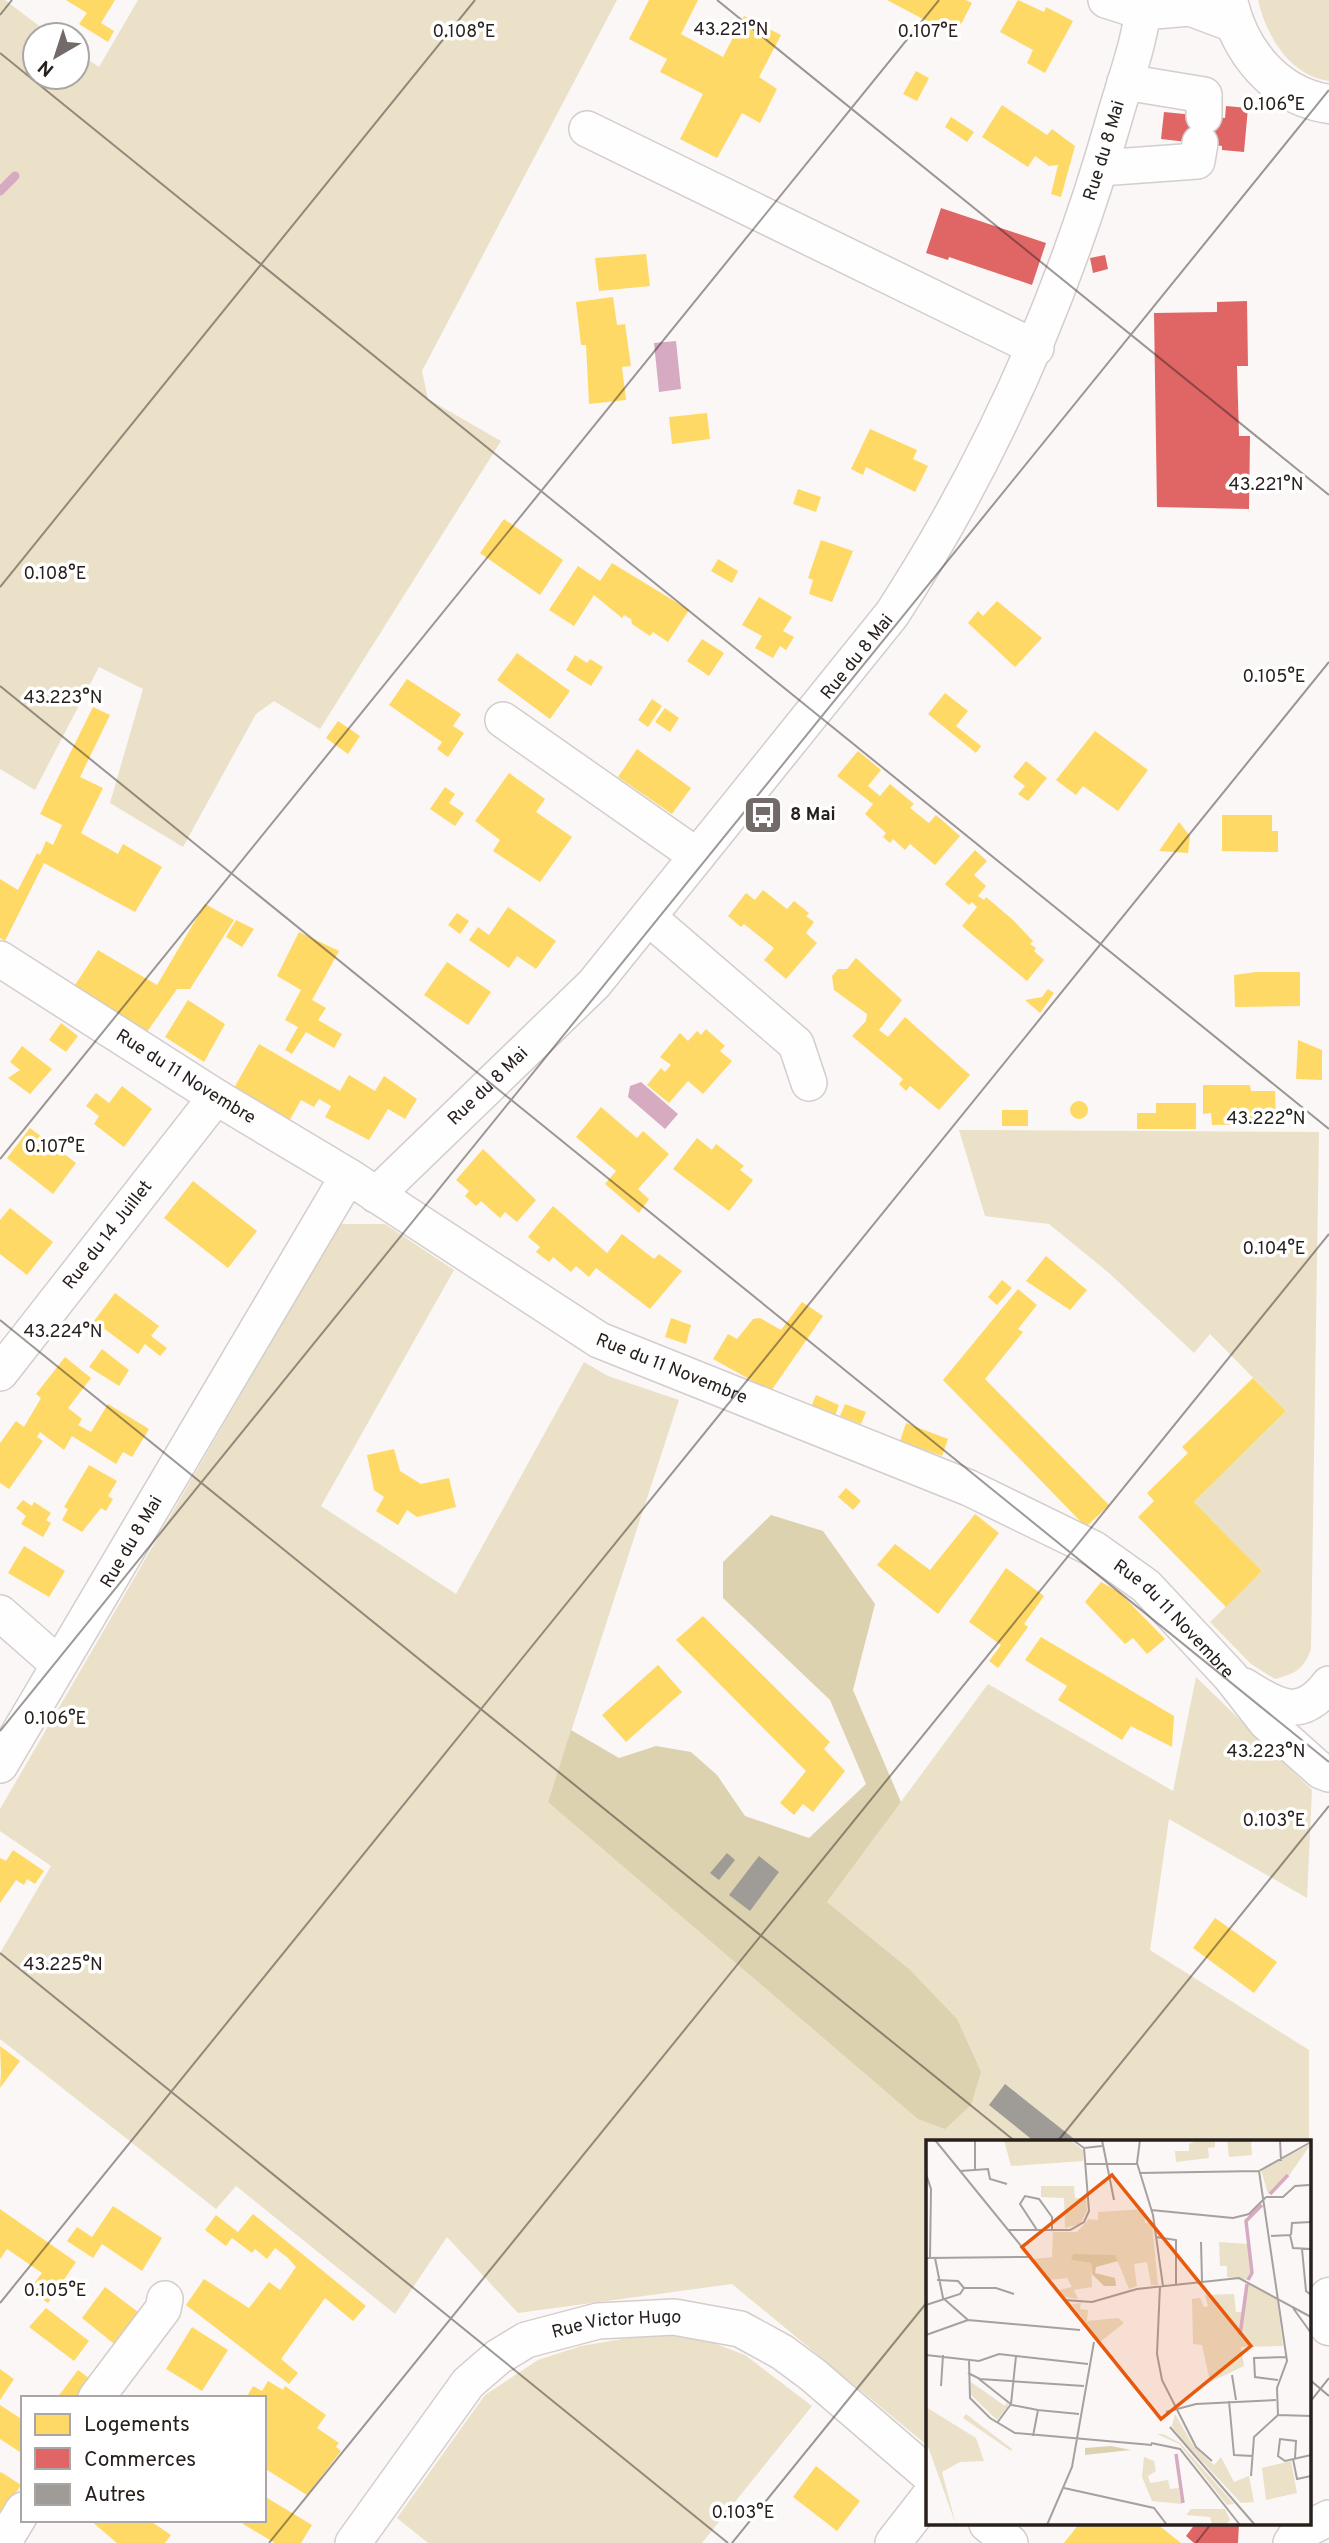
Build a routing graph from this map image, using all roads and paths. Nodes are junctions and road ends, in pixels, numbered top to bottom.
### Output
1 (1106, 0) edge
2 (1144, 6) edge
3 (1231, 12) edge
4 (1125, 82) junction
5 (1325, 112) edge
6 (587, 129) dead end
7 (1100, 168) junction
8 (1036, 348) junction
9 (503, 720) dead end
10 (697, 856) junction
11 (648, 917) junction
12 (0, 959) edge
13 (809, 1083) dead end
14 (216, 1097) junction
15 (348, 1176) junction
16 (376, 1195) junction
17 (0, 1373) edge
18 (0, 1613) edge
19 (58, 1664) junction
20 (1230, 1676) junction
21 (1329, 1684) edge
22 (0, 1765) edge
23 (1329, 1774) edge
24 (1329, 2297) edge
25 (165, 2299) dead end
26 (1329, 2326) edge
27 (98, 2396) edge
28 (926, 2472) edge
29 (926, 2501) edge
30 (21, 2513) edge
31 (1329, 2518) edge
32 (989, 2526) edge
33 (3, 2543) edge
34 (354, 2543) edge
35 (893, 2543) edge
36 (1010, 2543) edge
37 (1291, 2543) edge

1 - 2 street
2 - 3 street
2 - 4 street, Rue du 8 Mai
3 - 5 main road
4 - 7 street, Rue du 8 Mai
4 - 7 street
6 - 8 street
7 - 8 street, Rue du 8 Mai
8 - 10 street, Rue du 8 Mai
9 - 10 street
10 - 11 street, Rue du 8 Mai
11 - 13 street
11 - 16 street, Rue du 8 Mai
12 - 14 street, Rue du 11 Novembre
14 - 15 street, Rue du 11 Novembre
14 - 17 street, Rue du 14 Juillet
15 - 16 street, Rue du 11 Novembre
15 - 19 street, Rue du 8 Mai
16 - 20 street, Rue du 11 Novembre
18 - 19 street
19 - 22 street, Rue du 8 Mai
20 - 21 street
20 - 23 street, Rue du 11 Novembre
24 - 26 main road
25 - 27 street
28 - 34 street, Rue Victor Hugo
29 - 35 street
30 - 33 street
31 - 37 street
32 - 36 street

